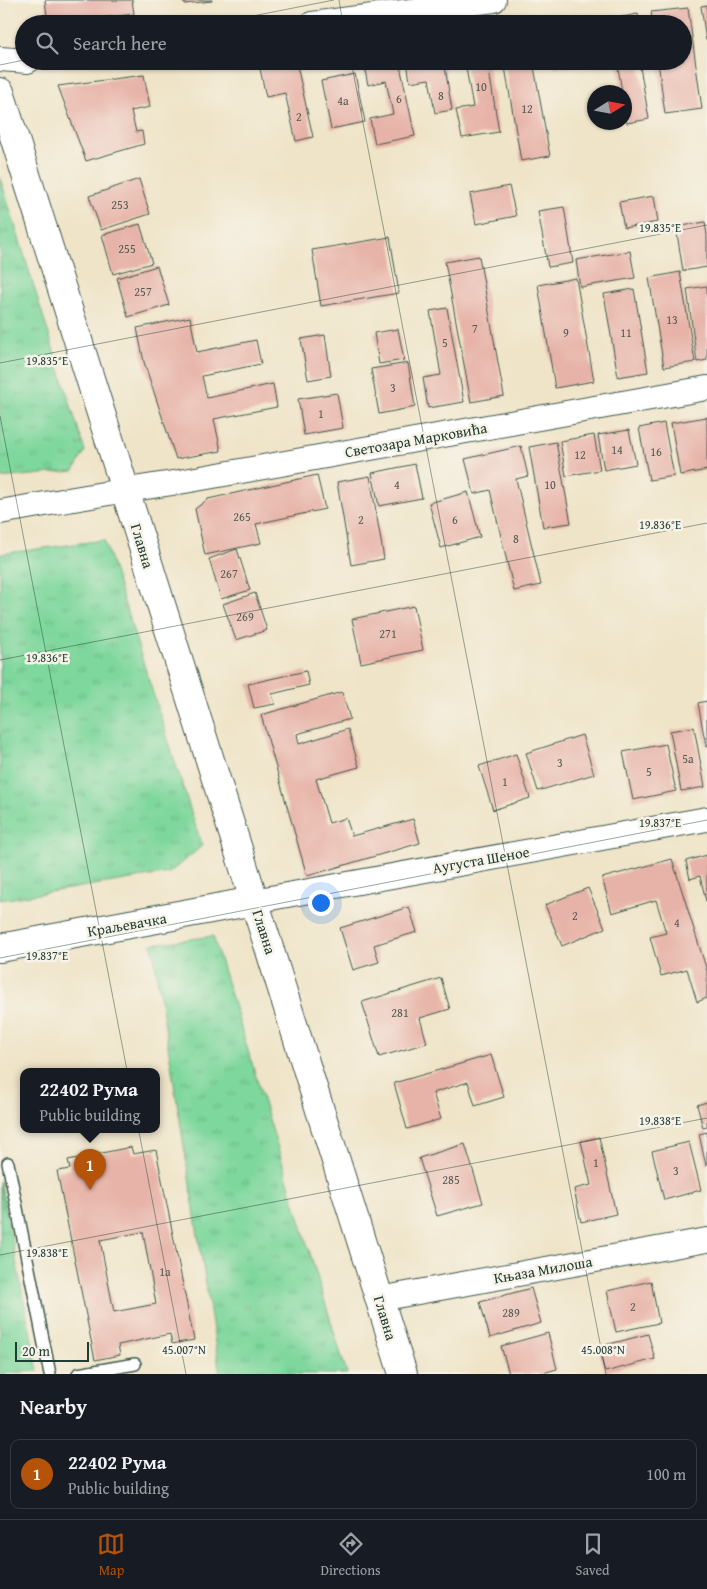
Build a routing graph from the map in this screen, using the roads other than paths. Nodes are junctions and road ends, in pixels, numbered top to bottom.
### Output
1 (494, 0) edge
2 (380, 15) edge
3 (0, 60) edge
4 (15, 61) edge
5 (0, 92) edge
6 (707, 388) edge
7 (125, 490) junction
8 (0, 512) edge
9 (707, 819) edge
10 (254, 900) junction
11 (0, 948) edge
12 (8, 1163) dead end
13 (707, 1240) edge
14 (379, 1299) junction
15 (135, 1364) dead end
16 (50, 1374) edge
17 (78, 1374) edge
18 (403, 1374) edge

1 - 2 street
3 - 4 street
5 - 7 main road, Главна
6 - 7 street, Светозара Марковића
7 - 8 street
7 - 10 main road, Главна
9 - 10 street, Аугуста Шеное
10 - 11 main road, Краљевачка
10 - 14 main road, Главна
12 - 16 lane
13 - 14 street, Књаза Милоша
14 - 18 main road, Главна
15 - 17 lane

